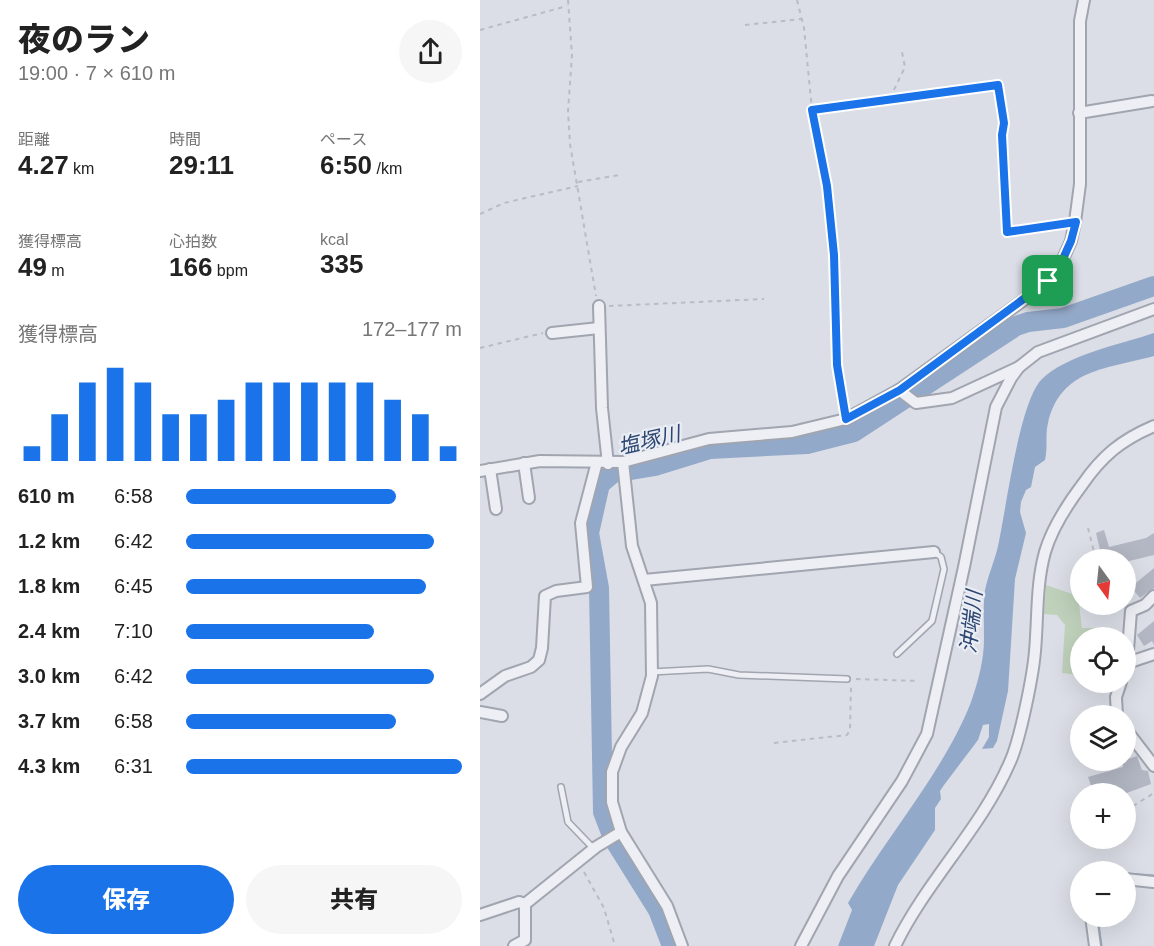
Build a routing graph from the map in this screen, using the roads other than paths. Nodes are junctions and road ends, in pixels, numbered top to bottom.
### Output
1 (1084, 0) edge
2 (1152, 101) dead end
3 (1079, 113) junction
4 (1076, 222) junction
5 (1007, 232) road end
6 (599, 306) road end
7 (1154, 309) edge
8 (599, 328) junction
9 (552, 333) road end
10 (1019, 367) junction
11 (900, 390) junction
12 (1154, 426) edge
13 (623, 462) junction
14 (524, 463) junction
15 (602, 463) junction
16 (485, 470) edge
17 (530, 498) dead end
18 (496, 509) dead end
19 (934, 552) joint
20 (644, 580) junction
21 (1154, 596) edge
22 (1130, 627) edge
23 (897, 654) dead end
24 (1154, 654) edge
25 (1136, 662) edge
26 (651, 672) junction
27 (847, 679) road end
28 (480, 694) edge
29 (480, 712) edge
30 (502, 716) dead end
31 (1136, 742) edge
32 (1154, 766) edge
33 (561, 787) dead end
34 (621, 832) junction
35 (594, 849) junction
36 (1136, 880) edge
37 (1153, 882) edge
38 (525, 904) junction
39 (480, 915) edge
40 (1092, 927) edge
41 (514, 946) edge
42 (682, 946) edge
43 (801, 946) edge
44 (895, 946) edge
45 (1095, 946) edge

1 - 3 street
2 - 3 street
3 - 4 street
4 - 5 lane
4 - 11 street
6 - 8 street
7 - 10 street
8 - 9 street
8 - 15 street
10 - 11 street
10 - 43 street
11 - 13 street
12 - 44 street
13 - 15 street
13 - 20 street
14 - 15 street
14 - 16 street
14 - 17 street
15 - 28 street
16 - 18 street
19 - 20 street
19 - 23 lane
20 - 26 street
21 - 22 street
24 - 25 street
26 - 27 lane
26 - 34 street
29 - 30 street
31 - 32 street
33 - 35 lane
34 - 35 street
34 - 42 street
35 - 38 street
36 - 37 street
38 - 39 street
38 - 41 street
40 - 45 street

